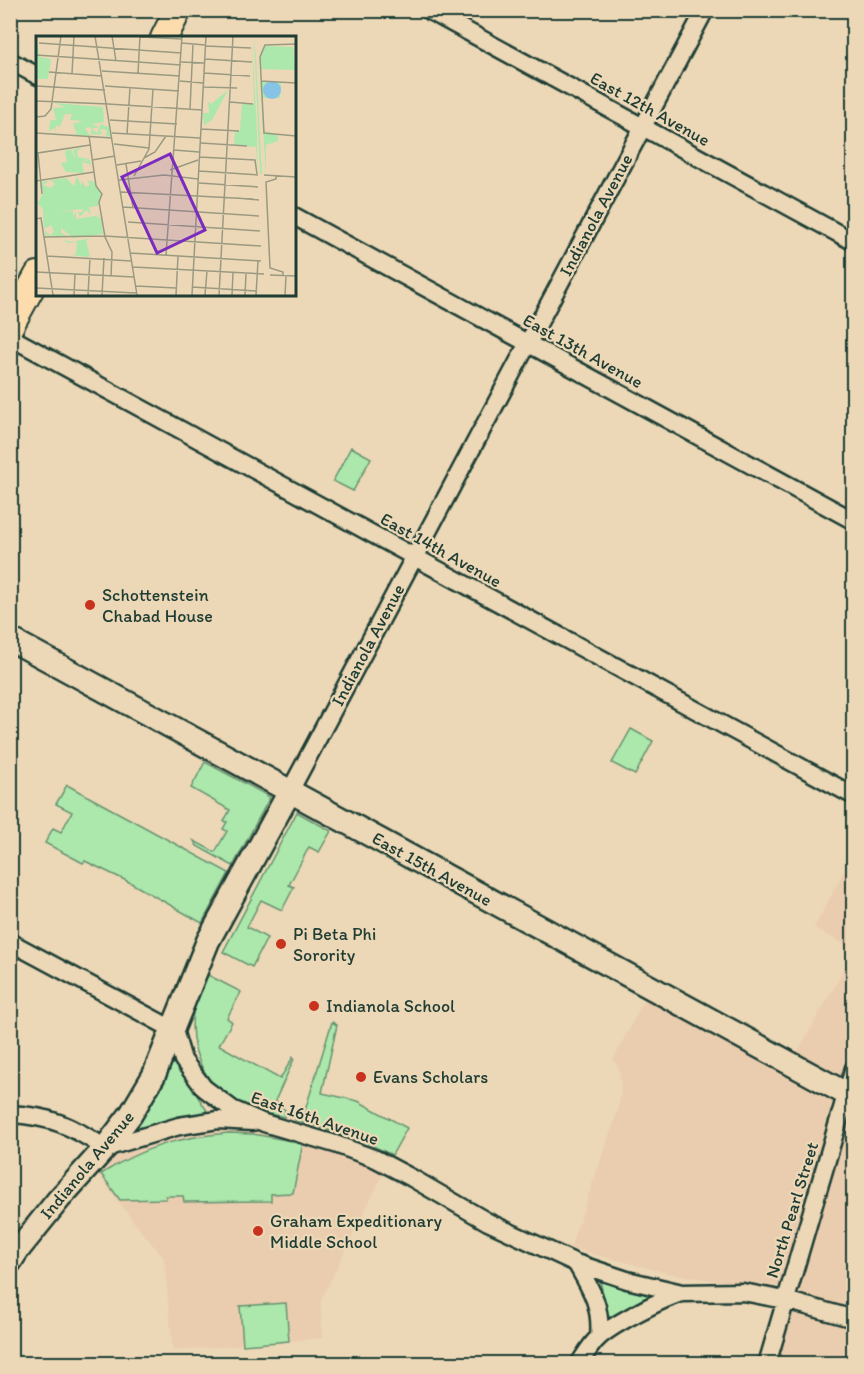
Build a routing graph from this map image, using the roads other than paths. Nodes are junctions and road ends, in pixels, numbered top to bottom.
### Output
1 (178, 10) edge
2 (428, 10) edge
3 (705, 10) edge
4 (165, 36) edge
5 (10, 61) edge
6 (36, 75) edge
7 (643, 128) junction
8 (296, 217) edge
9 (854, 242) edge
10 (36, 279) edge
11 (10, 326) edge
12 (10, 337) edge
13 (528, 343) junction
14 (854, 521) edge
15 (415, 557) junction
16 (10, 639) edge
17 (290, 791) junction
18 (854, 796) edge
19 (10, 942) edge
20 (174, 1030) junction
21 (854, 1068) edge
22 (850, 1097) edge
23 (10, 1114) edge
24 (264, 1123) junction
25 (105, 1148) junction
26 (10, 1262) edge
27 (576, 1263) junction
28 (682, 1293) junction
29 (785, 1300) junction
30 (854, 1319) edge
31 (599, 1337) junction
32 (579, 1364) edge
33 (767, 1364) edge

1 - 4 main road
2 - 7 street, East 12th Avenue
3 - 7 street, Indianola Avenue
5 - 6 street
7 - 9 street, East 12th Avenue
7 - 13 street, Indianola Avenue
8 - 13 street, East 13th Avenue
10 - 11 main road
12 - 15 street, East 14th Avenue
13 - 14 street, East 13th Avenue
13 - 15 street, Indianola Avenue
15 - 17 street, Indianola Avenue
15 - 18 street, East 14th Avenue
16 - 17 street, East 15th Avenue
17 - 20 street, Indianola Avenue
17 - 22 street, East 15th Avenue
19 - 20 street
20 - 24 street, East 16th Avenue
20 - 25 street, Indianola Avenue
21 - 22 street, North Pearl Street
22 - 29 street, North Pearl Street
23 - 25 street
24 - 25 street
24 - 27 street, East 16th Avenue
25 - 26 street, Indianola Avenue
27 - 28 street, East 16th Avenue
27 - 31 street
28 - 29 street, East 16th Avenue
28 - 31 street
29 - 30 street, East 16th Avenue
29 - 33 street, North Pearl Street
31 - 32 street

